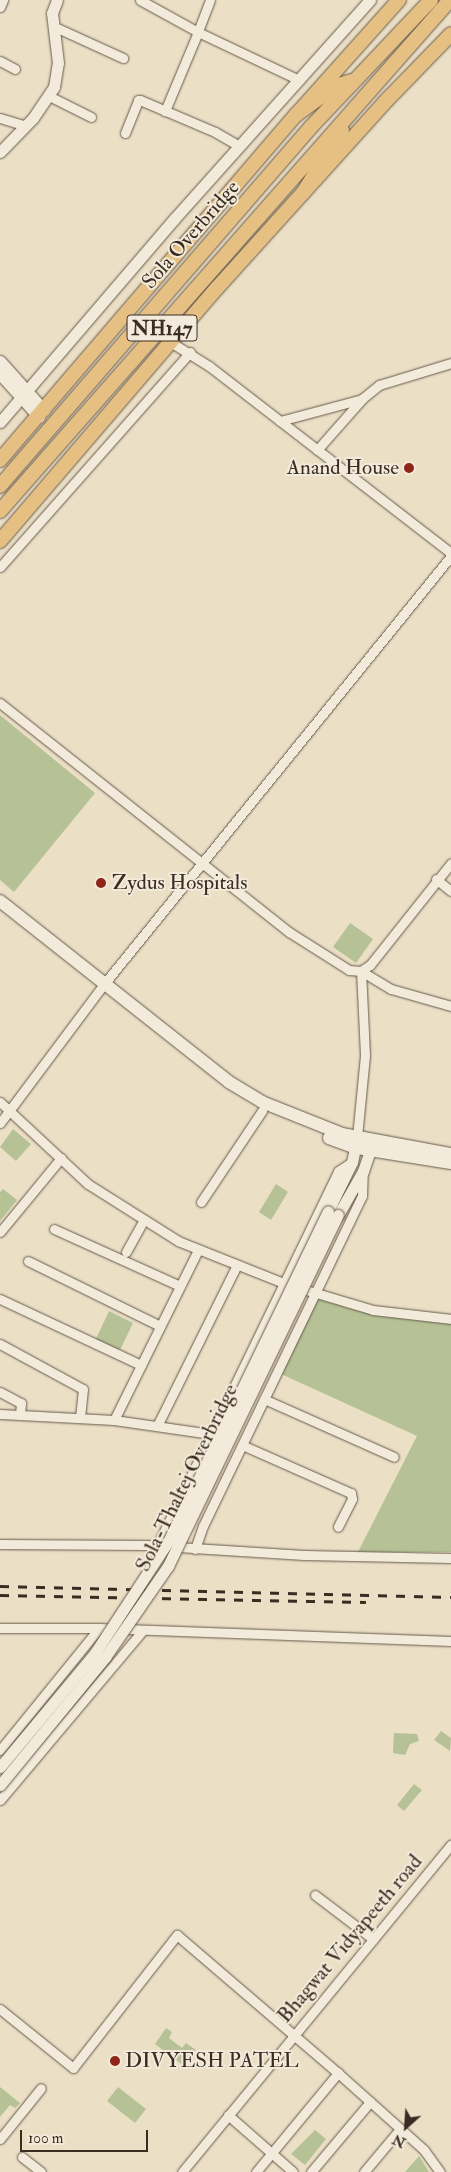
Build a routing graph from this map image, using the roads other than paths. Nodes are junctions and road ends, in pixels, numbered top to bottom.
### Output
1 (3, 0) edge
2 (57, 0) edge
3 (140, 0) edge
4 (210, 0) edge
5 (370, 0) edge
6 (399, 0) edge
7 (431, 0) edge
8 (450, 0) edge
9 (0, 7) edge
10 (55, 27) junction
11 (198, 32) junction
12 (451, 34) edge
13 (123, 58) dead end
14 (0, 61) edge
15 (15, 69) dead end
16 (299, 80) junction
17 (355, 80) junction
18 (49, 96) junction
19 (353, 107) junction
20 (165, 111) junction
21 (297, 114) junction
22 (91, 117) dead end
23 (0, 118) edge
24 (26, 126) junction
25 (125, 133) dead end
26 (239, 146) junction
27 (0, 152) edge
28 (303, 193) junction
29 (172, 343) junction
30 (190, 352) junction
31 (0, 361) edge
32 (451, 363) edge
33 (0, 374) edge
34 (23, 396) junction
35 (363, 398) junction
36 (42, 413) junction
37 (280, 420) junction
38 (0, 422) edge
39 (317, 450) junction
40 (0, 460) edge
41 (0, 486) edge
42 (0, 512) edge
43 (0, 541) edge
44 (451, 554) edge
45 (0, 566) edge
46 (0, 703) edge
47 (451, 863) edge
48 (205, 864) junction
49 (436, 879) junction
50 (451, 890) edge
51 (0, 901) edge
52 (0, 912) edge
53 (360, 971) junction
54 (102, 988) junction
55 (451, 1006) edge
56 (0, 1102) edge
57 (10, 1111) junction
58 (262, 1112) junction
59 (0, 1123) edge
60 (357, 1143) junction
61 (373, 1145) junction
62 (451, 1154) edge
63 (61, 1158) junction
64 (352, 1162) junction
65 (451, 1163) edge
66 (363, 1171) junction
67 (201, 1202) dead end
68 (333, 1213) junction
69 (144, 1220) junction
70 (54, 1229) dead end
71 (0, 1232) edge
72 (198, 1250) junction
73 (126, 1252) dead end
74 (28, 1261) dead end
75 (237, 1265) junction
76 (286, 1284) junction
77 (180, 1286) junction
78 (316, 1293) junction
79 (0, 1299) edge
80 (451, 1319) edge
81 (160, 1326) junction
82 (0, 1344) edge
83 (141, 1365) junction
84 (0, 1392) edge
85 (264, 1399) junction
86 (0, 1414) edge
87 (20, 1414) junction
88 (80, 1418) junction
89 (114, 1420) junction
90 (157, 1426) junction
91 (211, 1434) junction
92 (242, 1445) junction
93 (394, 1457) dead end
94 (338, 1527) dead end
95 (0, 1544) edge
96 (157, 1546) junction
97 (195, 1549) junction
98 (451, 1558) edge
99 (0, 1628) edge
100 (99, 1628) junction
101 (143, 1630) junction
102 (451, 1641) edge
103 (0, 1750) edge
104 (0, 1767) edge
105 (0, 1785) edge
106 (0, 1800) edge
107 (451, 1844) edge
108 (315, 1895) dead end
109 (373, 1939) junction
110 (0, 2010) edge
111 (293, 2035) junction
112 (338, 2073) junction
113 (41, 2088) dead end
114 (370, 2102) junction
115 (228, 2115) junction
116 (400, 2129) junction
117 (1, 2136) edge
118 (272, 2153) junction
119 (22, 2157) dead end
120 (41, 2172) edge
121 (182, 2172) edge
122 (256, 2172) edge
123 (293, 2172) edge
124 (311, 2172) edge
125 (364, 2172) edge
126 (440, 2172) edge

1 - 9 street
2 - 10 street
3 - 11 street
4 - 11 street
5 - 16 street
6 - 21 main road
7 - 17 main road, NH147
8 - 19 main road, NH147
10 - 13 street
10 - 18 street
11 - 16 street
11 - 20 street
12 - 28 main road
14 - 15 street
16 - 26 street
17 - 21 main road
17 - 41 main road, Sola Overbridge / NH147
18 - 22 street
18 - 24 street
19 - 28 main road
19 - 42 main road, Sola Overbridge / NH147
20 - 25 street
20 - 26 street
21 - 36 main road
23 - 24 street
24 - 27 street
26 - 34 street
28 - 29 main road
29 - 30 street
29 - 43 main road
30 - 37 street
30 - 45 street
31 - 34 street
32 - 35 street
33 - 34 street
34 - 36 street
34 - 38 street
35 - 37 street
35 - 39 street
36 - 40 main road
37 - 39 street
39 - 44 street
44 - 48 street
46 - 48 street
47 - 49 street
48 - 53 street
48 - 54 street
49 - 50 street
49 - 53 street
51 - 54 main road
52 - 54 main road
53 - 55 street
53 - 60 street
54 - 57 street
54 - 58 main road
54 - 60 main road
56 - 57 street
57 - 59 street
57 - 63 street
58 - 60 main road
58 - 67 street
60 - 61 main road
60 - 64 street
61 - 62 main road
61 - 65 main road
61 - 66 street
63 - 69 street
63 - 71 street
64 - 68 street
64 - 76 street
66 - 68 street
66 - 78 street
68 - 104 street, Sola-Thaltej Overbridge, bridge
68 - 105 street, Sola-Thaltej Overbridge, bridge
69 - 72 street
69 - 73 street
70 - 77 street
72 - 75 street
72 - 77 street
74 - 81 street
75 - 76 street
75 - 90 street
76 - 78 street
76 - 91 street
77 - 81 street
78 - 80 street
78 - 85 street
79 - 83 street
81 - 83 street
82 - 88 street
83 - 89 street
84 - 87 street
85 - 92 street
85 - 93 street
86 - 87 street
87 - 88 street
88 - 89 street
89 - 90 street
90 - 91 street
91 - 96 street
92 - 94 street
92 - 97 street
95 - 96 street
96 - 97 street
97 - 98 street
99 - 100 street
100 - 101 street
100 - 103 street
101 - 102 street
101 - 106 street
107 - 109 street, Bhagwat Vidyapeeth road
108 - 109 street
109 - 111 street, Bhagwat Vidyapeeth road
110 - 111 street
111 - 112 street
111 - 115 street, Bhagwat Vidyapeeth road
112 - 114 street
112 - 118 street
113 - 117 street
114 - 116 street
114 - 124 street
115 - 118 street
115 - 121 street, Bhagwat Vidyapeeth road
116 - 125 street
116 - 126 street
118 - 122 street
118 - 123 street
119 - 120 street

